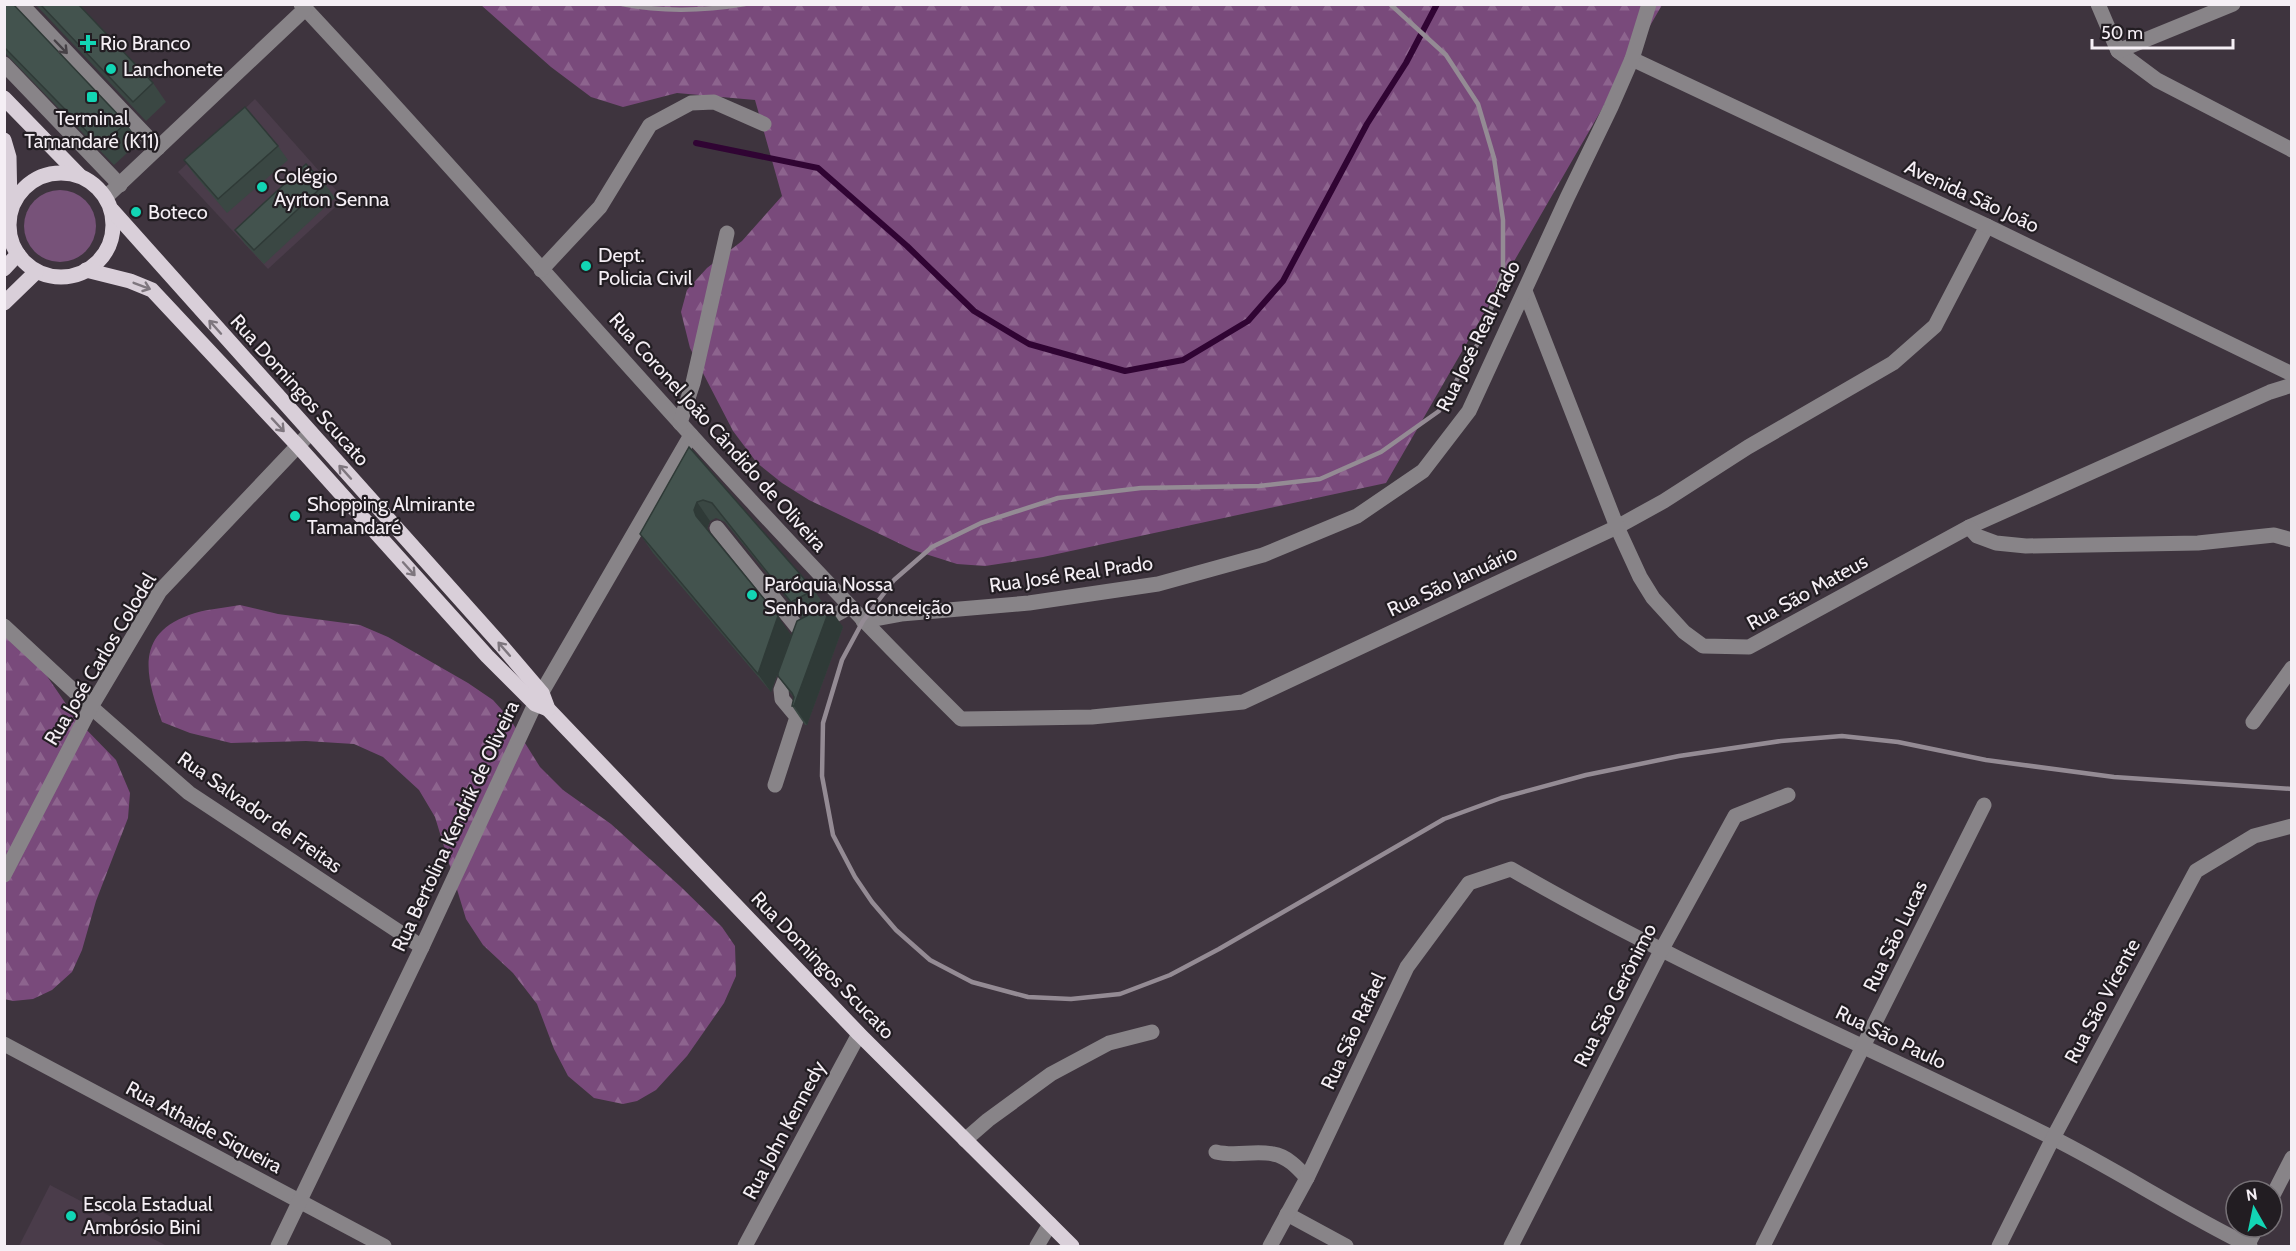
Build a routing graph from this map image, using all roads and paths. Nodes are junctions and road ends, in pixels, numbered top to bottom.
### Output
1 (21, 4) edge
2 (1649, 4) edge
3 (2098, 4) edge
4 (2233, 4) edge
5 (303, 7) edge
6 (2118, 51) junction
7 (1632, 59) junction
8 (4, 64) edge
9 (4, 98) edge
10 (764, 124) dead end
11 (4, 140) edge
12 (158, 148) junction
13 (2292, 150) edge
14 (80, 175) junction
15 (120, 184) junction
16 (109, 203) junction
17 (10, 210) junction
18 (1987, 226) junction
19 (727, 233) dead end
20 (18, 254) junction
21 (4, 269) edge
22 (86, 270) junction
23 (541, 270) junction
24 (36, 272) junction
25 (1525, 291) junction
26 (4, 303) edge
27 (2292, 374) edge
28 (2292, 385) edge
29 (680, 423) junction
30 (310, 434) junction
31 (691, 435) junction
32 (298, 446) junction
33 (1617, 527) junction
34 (1969, 527) junction
35 (717, 528) edge
36 (2292, 540) edge
37 (850, 607) junction
38 (863, 621) junction
39 (4, 626) edge
40 (798, 643) junction
41 (2292, 668) edge
42 (542, 702) junction
43 (91, 707) junction
44 (2253, 722) dead end
45 (775, 785) dead end
46 (1788, 795) dead end
47 (1984, 804) dead end
48 (2292, 826) edge
49 (1511, 868) joint
50 (4, 874) edge
51 (422, 947) junction
52 (1662, 949) junction
53 (1152, 1032) dead end
54 (859, 1034) junction
55 (4, 1044) edge
56 (1864, 1047) junction
57 (2053, 1138) junction
58 (965, 1140) junction
59 (1216, 1152) dead end
60 (2292, 1158) edge
61 (1307, 1178) junction
62 (2281, 1179) edge
63 (300, 1202) junction
64 (1287, 1214) junction
65 (1050, 1224) junction
66 (278, 1246) edge
67 (384, 1246) edge
68 (746, 1246) edge
69 (1038, 1246) edge
70 (1072, 1246) edge
71 (1270, 1246) edge
72 (1346, 1246) edge
73 (1510, 1246) edge
74 (1763, 1246) edge
75 (1999, 1246) edge
76 (2248, 1246) edge

1 -> 12 street
2 - 7 street, Rua José Real Prado
3 - 6 street
4 - 6 street
5 - 12 street
5 - 23 street, Rua Coronel João Cândido de Oliveira
6 - 13 street
7 - 18 street, Avenida São João
7 - 25 street, Rua José Real Prado
8 - 15 street
9 - 14 main road
10 - 23 street
11 - 17 main road
12 - 15 street
14 - 16 main road
14 - 17 main road
15 - 16 street
16 - 22 main road
30 -> 16 main road, Rua Domingos Scucato
17 - 20 main road
18 - 27 street, Avenida São João
18 - 33 street, Rua São Januário
19 - 29 street
20 - 21 main road
20 - 24 main road
22 - 24 main road
22 -> 32 main road, Rua Domingos Scucato
23 - 29 street, Rua Coronel João Cândido de Oliveira
24 - 26 main road
25 - 33 street, Rua São Mateus
25 - 38 street, Rua José Real Prado
28 - 34 street, Rua São Mateus
29 - 31 street, Rua Coronel João Cândido de Oliveira
30 - 32 street, Rua José Carlos Colodel
42 -> 30 main road, Rua Domingos Scucato
31 - 37 street, Rua Coronel João Cândido de Oliveira
31 - 42 street, Rua Bertolina Kendrik de Oliveira
32 -> 42 main road, Rua Domingos Scucato
32 - 43 street, Rua José Carlos Colodel
33 - 34 street, Rua São Mateus
33 - 38 street, Rua São Januário
34 - 36 street
35 - 40 street
37 - 38 street, Rua Coronel João Cândido de Oliveira
37 - 40 street
39 - 43 street, Rua Salvador de Freitas
40 - 45 street
41 - 44 street
42 - 51 street, Rua Bertolina Kendrik de Oliveira
42 - 54 main road, Rua Domingos Scucato
43 - 50 street, Rua José Carlos Colodel
43 - 51 street, Rua Salvador de Freitas
46 - 52 street, Rua São Gerônimo
47 - 56 street, Rua São Lucas
48 - 57 street, Rua São Vicente
49 - 52 street, Rua São Paulo
49 - 61 street, Rua São Rafael
51 - 63 street, Rua Bertolina Kendrik de Oliveira
52 - 56 street, Rua São Paulo
52 - 73 street, Rua São Gerônimo
53 - 58 street
54 - 58 main road, Rua Domingos Scucato
54 - 68 street, Rua John Kennedy
55 - 63 street, Rua Athaide Siqueira
56 - 57 street, Rua São Paulo
56 - 74 street, Rua São Lucas
57 - 75 street, Rua São Vicente
57 - 76 street, Rua São Paulo
58 - 65 main road, Rua Domingos Scucato
59 - 61 street
60 - 62 street
61 - 64 street, Rua São Rafael
63 - 66 street, Rua Bertolina Kendrik de Oliveira
63 - 67 street, Rua Athaide Siqueira
64 - 71 street, Rua São Rafael
64 - 72 street
65 - 69 street
65 - 70 main road, Rua Domingos Scucato

